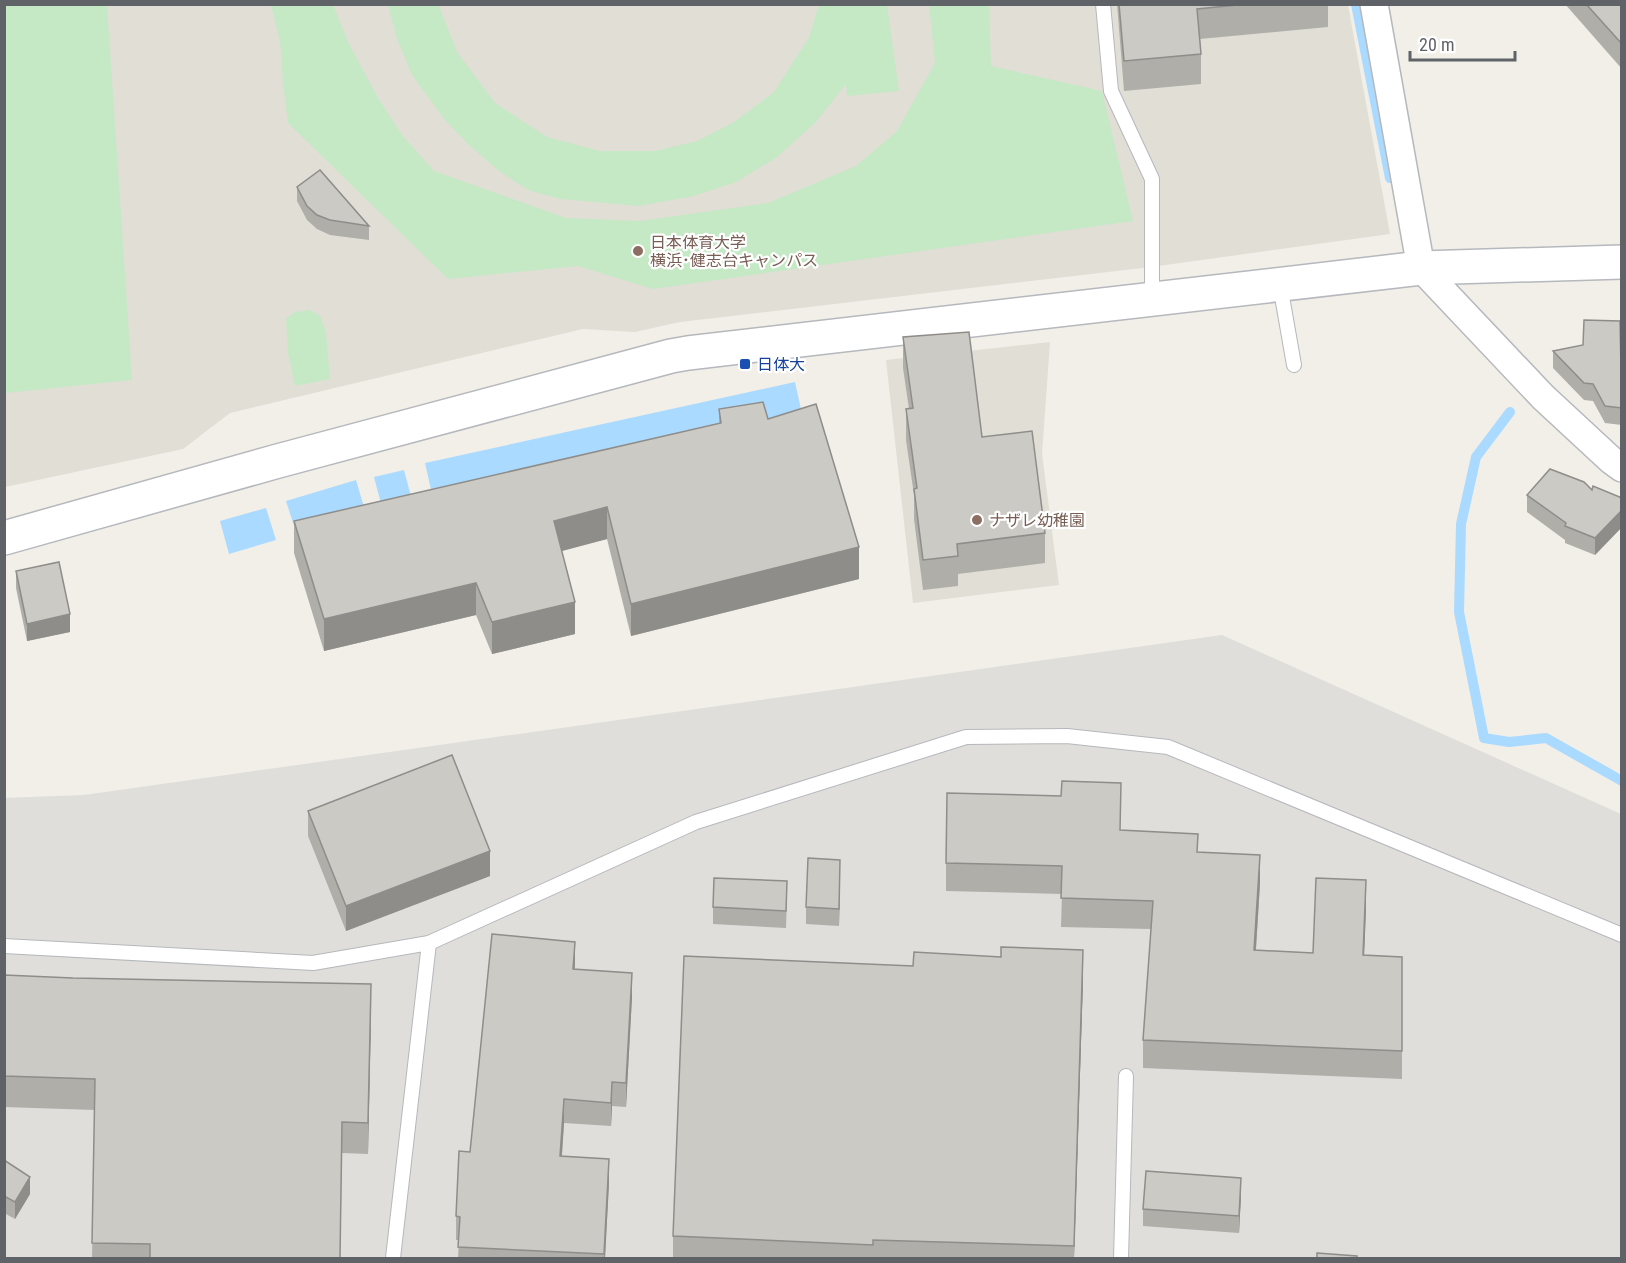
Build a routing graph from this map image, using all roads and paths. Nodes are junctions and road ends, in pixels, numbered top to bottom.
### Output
1 (1103, 4) edge
2 (1374, 4) edge
3 (1622, 262) edge
4 (1421, 268) junction
5 (1280, 284) junction
6 (1152, 300) junction
7 (1294, 365) dead end
8 (1622, 468) edge
9 (4, 538) edge
10 (1622, 935) edge
11 (429, 943) junction
12 (4, 946) edge
13 (1126, 1076) dead end
14 (393, 1258) edge
15 (1121, 1258) edge

1 - 6 lane
2 - 4 street
3 - 4 street
4 - 5 street
4 - 8 street
5 - 6 street
5 - 7 lane
6 - 9 street
10 - 11 lane
11 - 12 lane
11 - 14 lane
13 - 15 lane

